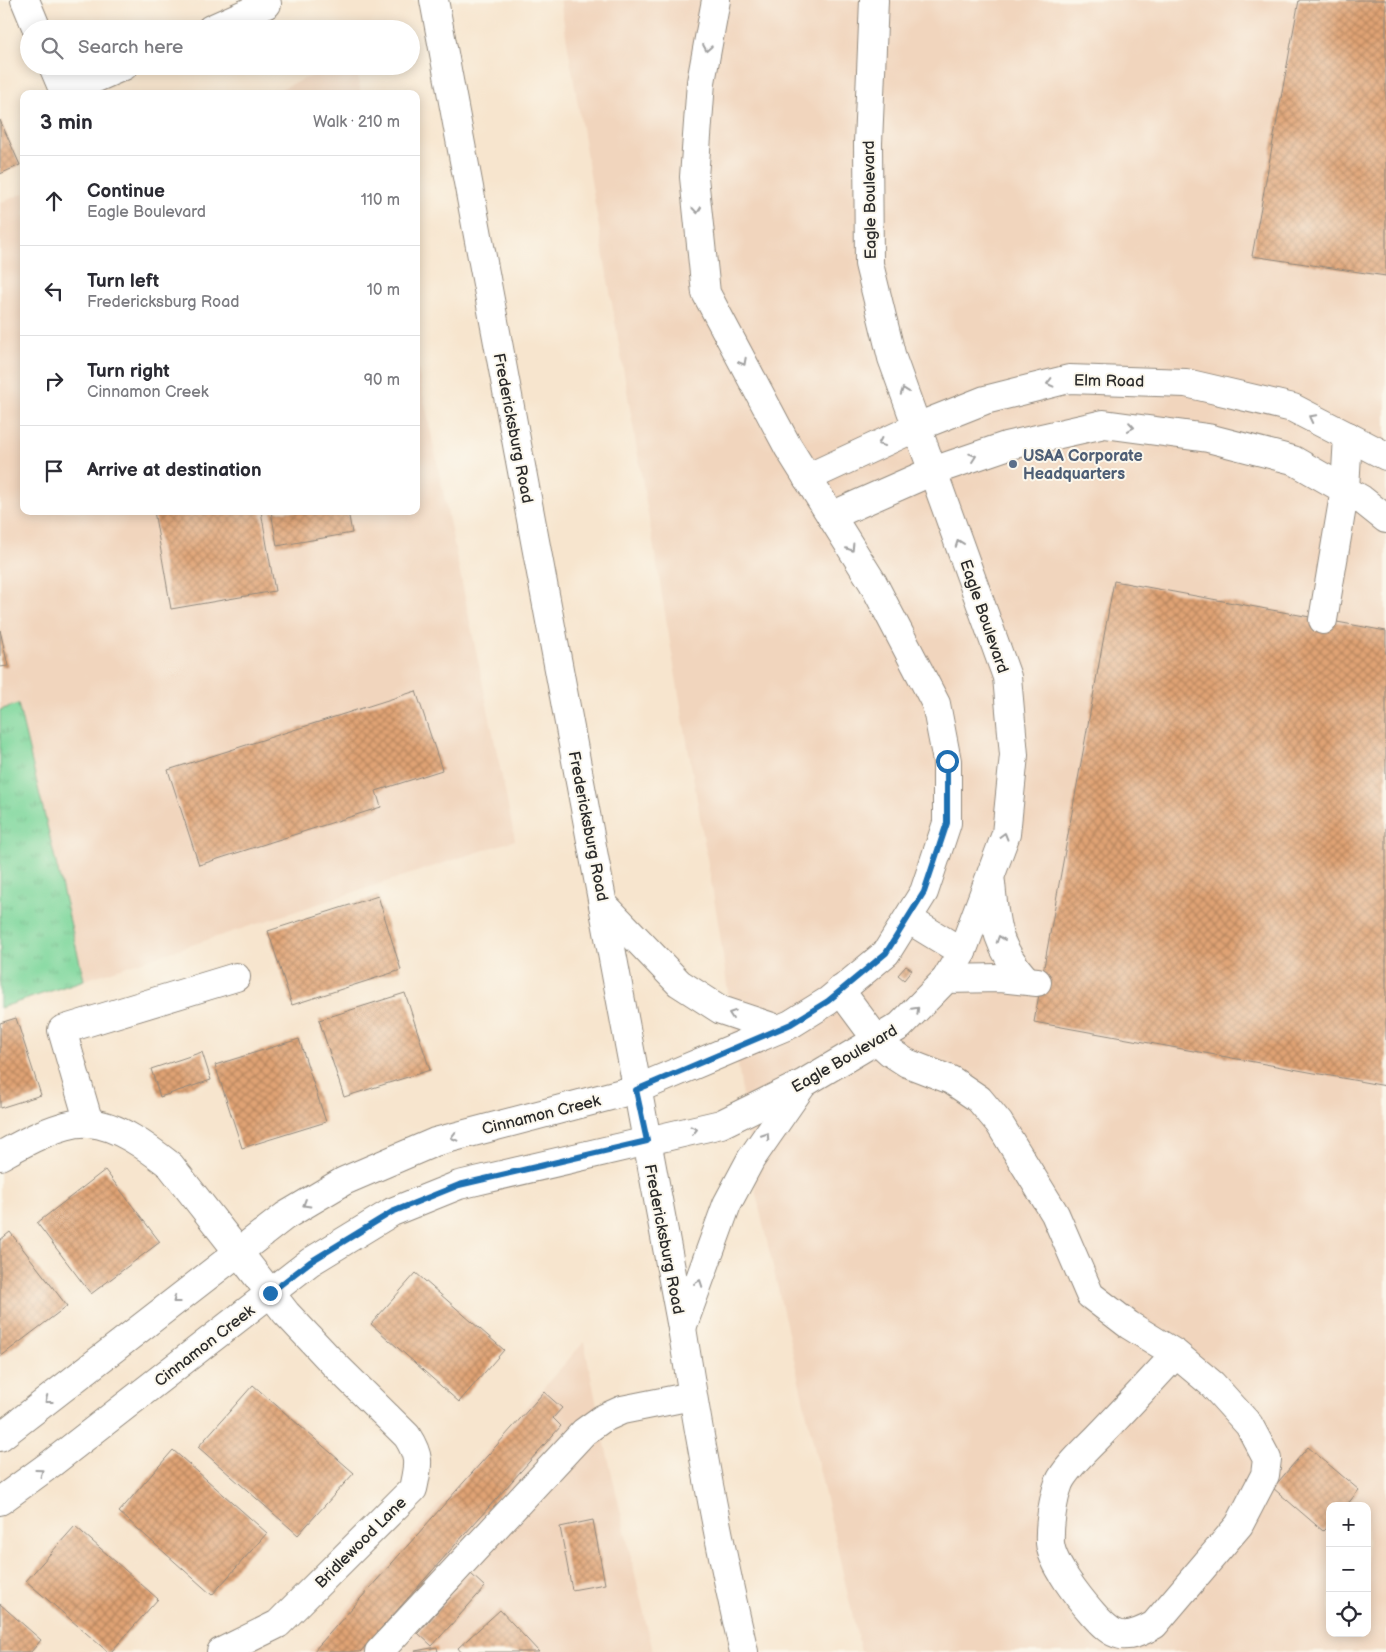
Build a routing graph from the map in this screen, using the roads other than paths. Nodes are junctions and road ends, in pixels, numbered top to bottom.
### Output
1 (266, 0) edge
2 (434, 0) edge
3 (716, 0) edge
4 (874, 0) edge
5 (27, 1) edge
6 (34, 20) edge
7 (232, 20) edge
8 (57, 75) edge
9 (103, 75) edge
10 (63, 90) edge
11 (69, 90) edge
12 (917, 426) junction
13 (1348, 436) junction
14 (1386, 456) edge
15 (933, 471) junction
16 (807, 478) junction
17 (1345, 490) junction
18 (831, 516) junction
19 (1386, 519) edge
20 (1323, 620) dead end
21 (991, 875) junction
22 (603, 904) junction
23 (908, 919) junction
24 (962, 952) junction
25 (236, 977) dead end
26 (946, 979) junction
27 (840, 990) junction
28 (778, 1030) junction
29 (877, 1040) junction
30 (804, 1083) junction
31 (636, 1090) junction
32 (89, 1123) junction
33 (647, 1141) junction
34 (0, 1156) edge
35 (239, 1251) junction
36 (270, 1293) junction
37 (682, 1328) junction
38 (1176, 1354) junction
39 (692, 1396) junction
40 (0, 1437) edge
41 (0, 1501) edge
42 (221, 1652) edge
43 (379, 1652) edge
44 (744, 1652) edge

1 - 7 street
2 - 22 street, Fredericksburg Road
3 -> 16 street
12 -> 4 street, Eagle Boulevard
5 - 6 street
8 - 10 street
9 - 11 street
13 -> 12 street, Elm Road
12 - 15 street, Eagle Boulevard
12 -> 16 street, Elm Road
13 - 14 street, Elm Road
13 - 17 street
15 -> 17 street
15 - 18 street
21 -> 15 street, Eagle Boulevard
16 - 18 street
17 - 19 street
17 - 20 street
18 -> 23 street
21 - 24 street, Eagle Boulevard
26 -> 21 street
28 -> 22 street
22 - 31 street, Fredericksburg Road
23 - 24 street
23 - 27 street
24 - 26 street, Eagle Boulevard
25 - 32 street
29 -> 26 street, Eagle Boulevard
27 - 28 street
27 - 29 street
28 - 31 street
29 - 30 street, Eagle Boulevard
29 - 38 street
33 -> 30 street, Eagle Boulevard
37 -> 30 street
31 - 33 street, Fredericksburg Road
31 -> 35 street, Cinnamon Creek
32 - 34 street
32 - 35 street, Bridlewood Lane
33 - 36 street, Cinnamon Creek
33 - 37 street, Fredericksburg Road
35 - 36 street, Bridlewood Lane
35 -> 40 street, Cinnamon Creek
41 -> 36 street, Cinnamon Creek
36 - 42 street, Bridlewood Lane
37 - 39 street, Fredericksburg Road
38 - 38 street
39 - 43 street
39 - 44 street, Fredericksburg Road

